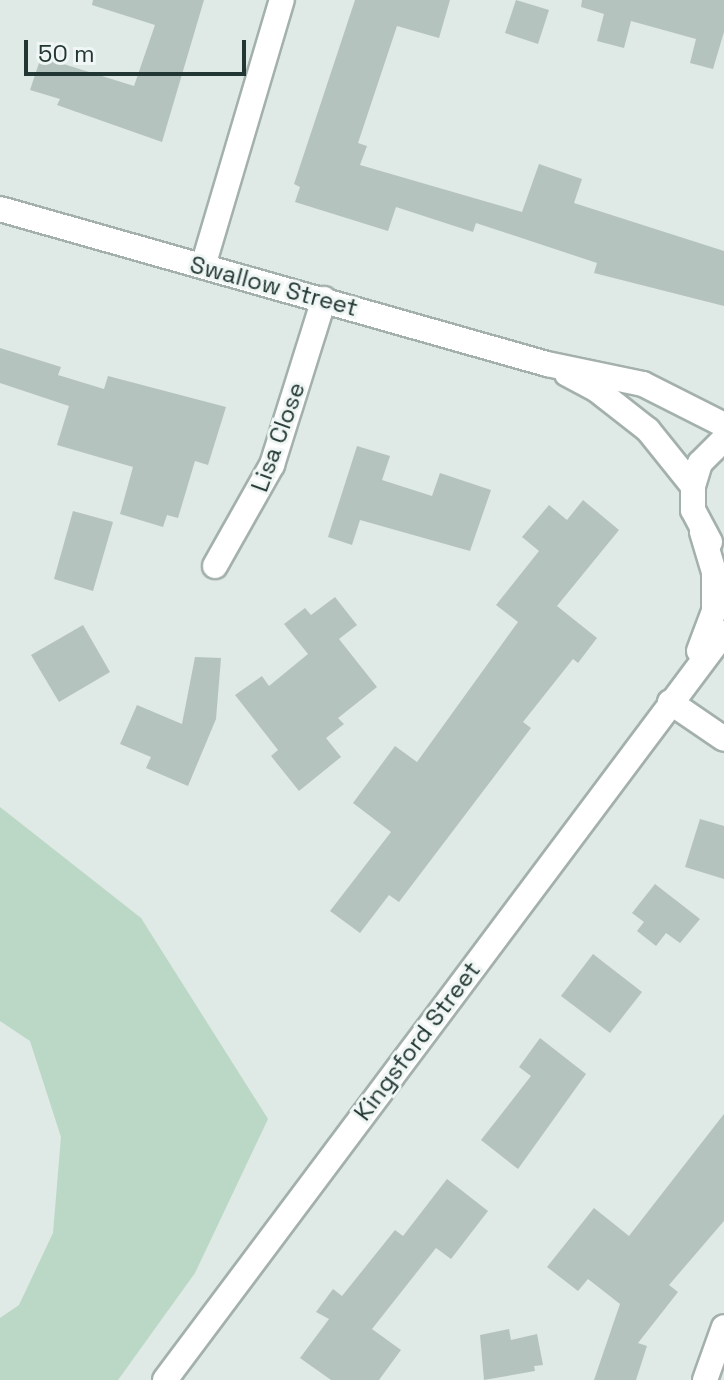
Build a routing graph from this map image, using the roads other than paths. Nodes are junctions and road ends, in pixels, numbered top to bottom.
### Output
1 (282, 0) edge
2 (0, 209) edge
3 (203, 266) junction
4 (324, 299) junction
5 (547, 364) junction
6 (724, 425) edge
7 (724, 439) edge
8 (693, 486) junction
9 (702, 532) junction
10 (724, 554) edge
11 (215, 566) dead end
12 (724, 633) edge
13 (670, 702) junction
14 (724, 739) edge
15 (724, 1327) edge
16 (165, 1380) edge
17 (705, 1380) edge

1 - 3 street
2 - 3 street, Swallow Street
3 - 4 street, Swallow Street
4 - 5 street, Swallow Street
4 - 11 street, Lisa Close
5 - 6 street, Swallow Street
5 - 8 street, Swallow Street
7 - 8 street
8 - 9 street, Kingsford Street
9 - 10 street
9 - 13 street, Kingsford Street
12 - 13 street, Kingsford Street
13 - 14 street
13 - 16 street, Kingsford Street
15 - 17 street

